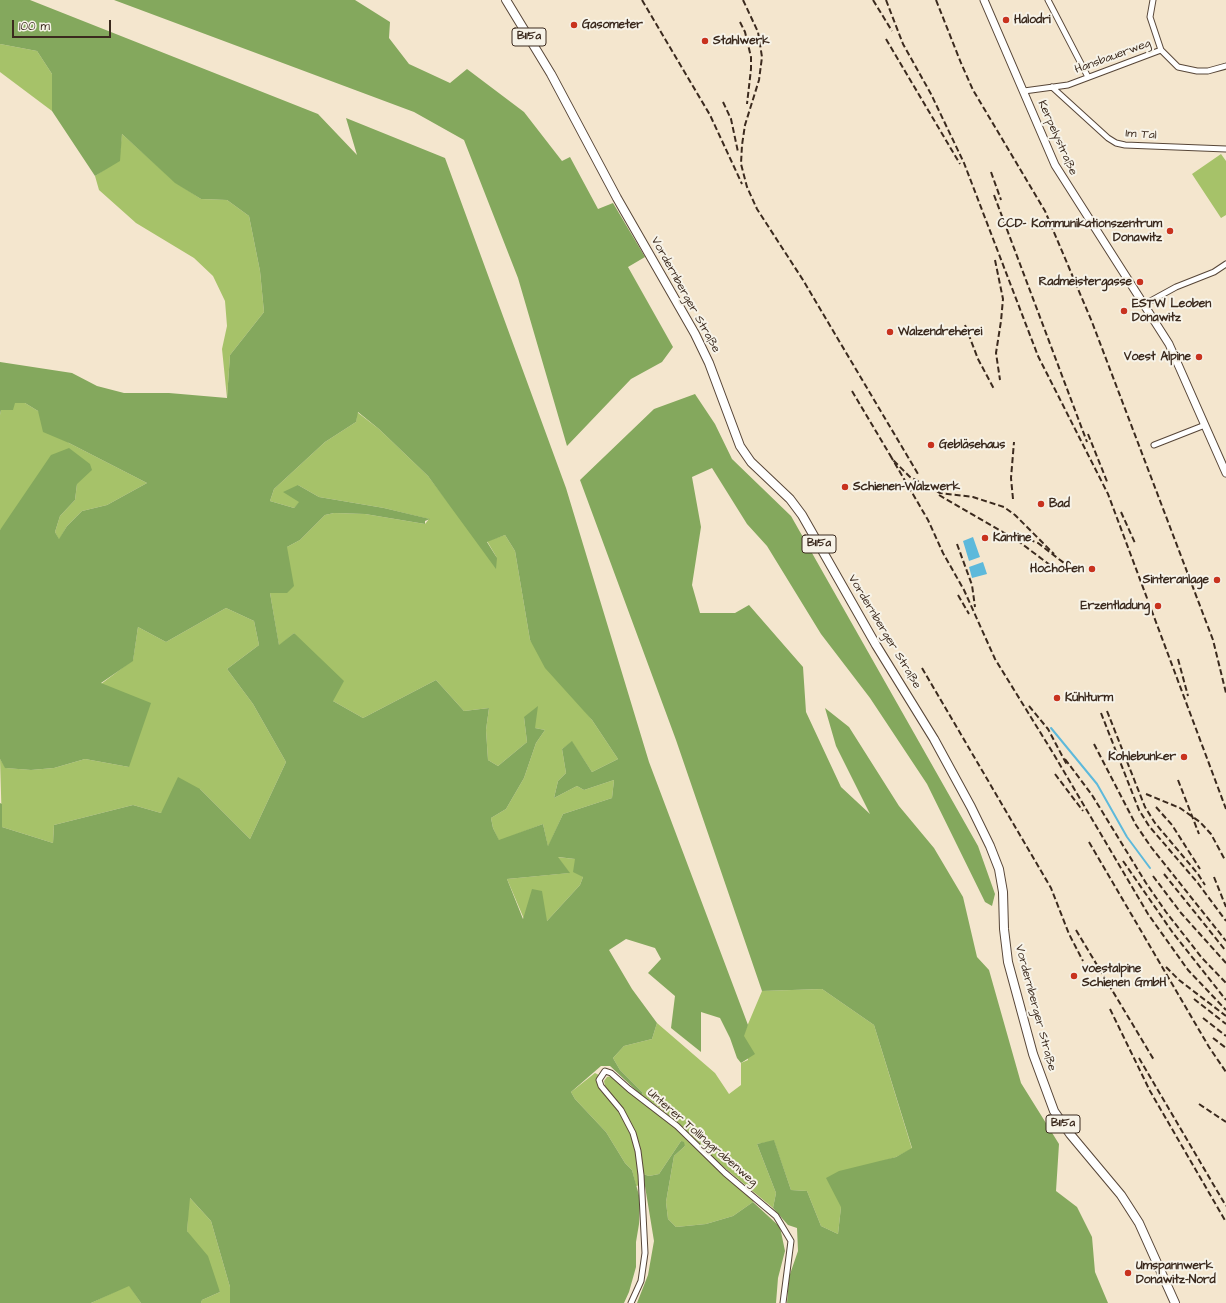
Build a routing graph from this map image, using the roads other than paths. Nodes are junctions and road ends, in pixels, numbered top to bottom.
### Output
1 (506, 0) edge
2 (984, 0) edge
3 (1048, 0) edge
4 (1153, 0) edge
5 (1161, 50) junction
6 (1226, 66) edge
7 (1088, 77) junction
8 (1052, 87) junction
9 (1024, 91) junction
10 (1226, 149) edge
11 (1226, 264) edge
12 (1145, 304) junction
13 (1205, 425) junction
14 (1154, 445) dead end
15 (1226, 473) edge
16 (630, 1303) edge
17 (783, 1303) edge
18 (1175, 1303) edge

1 - 18 main road, Vordernberger Straße / B115a
2 - 9 main road, Kerpelystraße
3 - 7 street
4 - 5 street
5 - 6 street, Hansbauerweg
5 - 7 street, Hansbauerweg
7 - 8 street, Hansbauerweg
8 - 9 street, Hansbauerweg
8 - 10 street, Im Tal
9 - 12 main road, Kerpelystraße
11 - 12 street
12 - 13 main road, Kerpelystraße
13 - 14 street
13 - 15 main road, Kerpelystraße
16 - 17 street, Unterer Tollinggrabenweg

